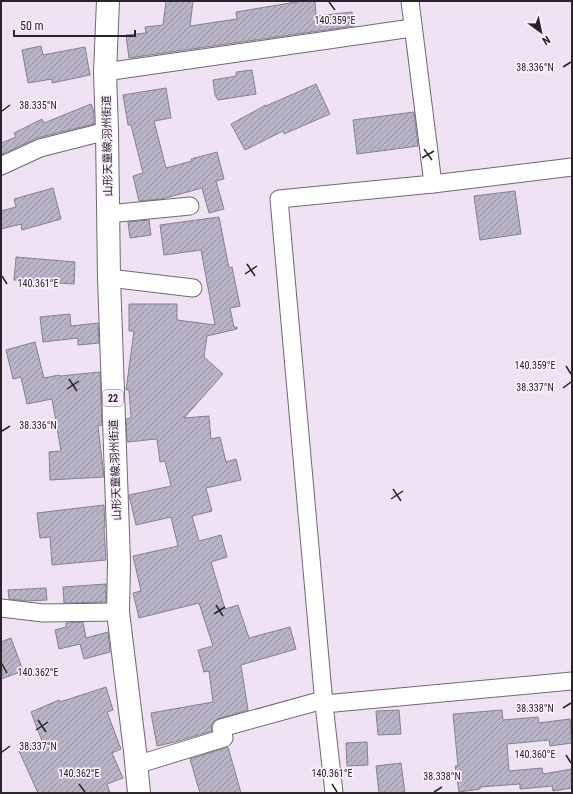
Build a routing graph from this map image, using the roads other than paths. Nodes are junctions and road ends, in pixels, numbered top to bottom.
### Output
1 (108, 1) edge
2 (410, 1) edge
3 (412, 28) junction
4 (105, 72) junction
5 (107, 131) junction
6 (1, 166) edge
7 (572, 167) edge
8 (433, 184) junction
9 (190, 206) dead end
10 (108, 214) junction
11 (109, 278) junction
12 (193, 288) dead end
13 (1, 608) edge
14 (118, 612) junction
15 (572, 681) edge
16 (324, 702) junction
17 (136, 765) junction
18 (138, 793) edge
19 (334, 793) edge

1 - 4 main road, 山形天童線;羽州街道 / 22
2 - 3 street
3 - 4 street
3 - 8 street
4 - 5 main road, 山形天童線;羽州街道 / 22
5 - 6 street
5 - 10 main road, 山形天童線;羽州街道 / 22
7 - 8 street
8 - 16 street
9 - 10 street
10 - 11 main road, 山形天童線;羽州街道 / 22
11 - 12 street
11 - 14 main road, 山形天童線;羽州街道 / 22
13 - 14 street
14 - 17 main road, 山形天童線;羽州街道 / 22
15 - 16 street
16 - 17 street
16 - 19 street
17 - 18 main road, 山形天童線;羽州街道 / 22

